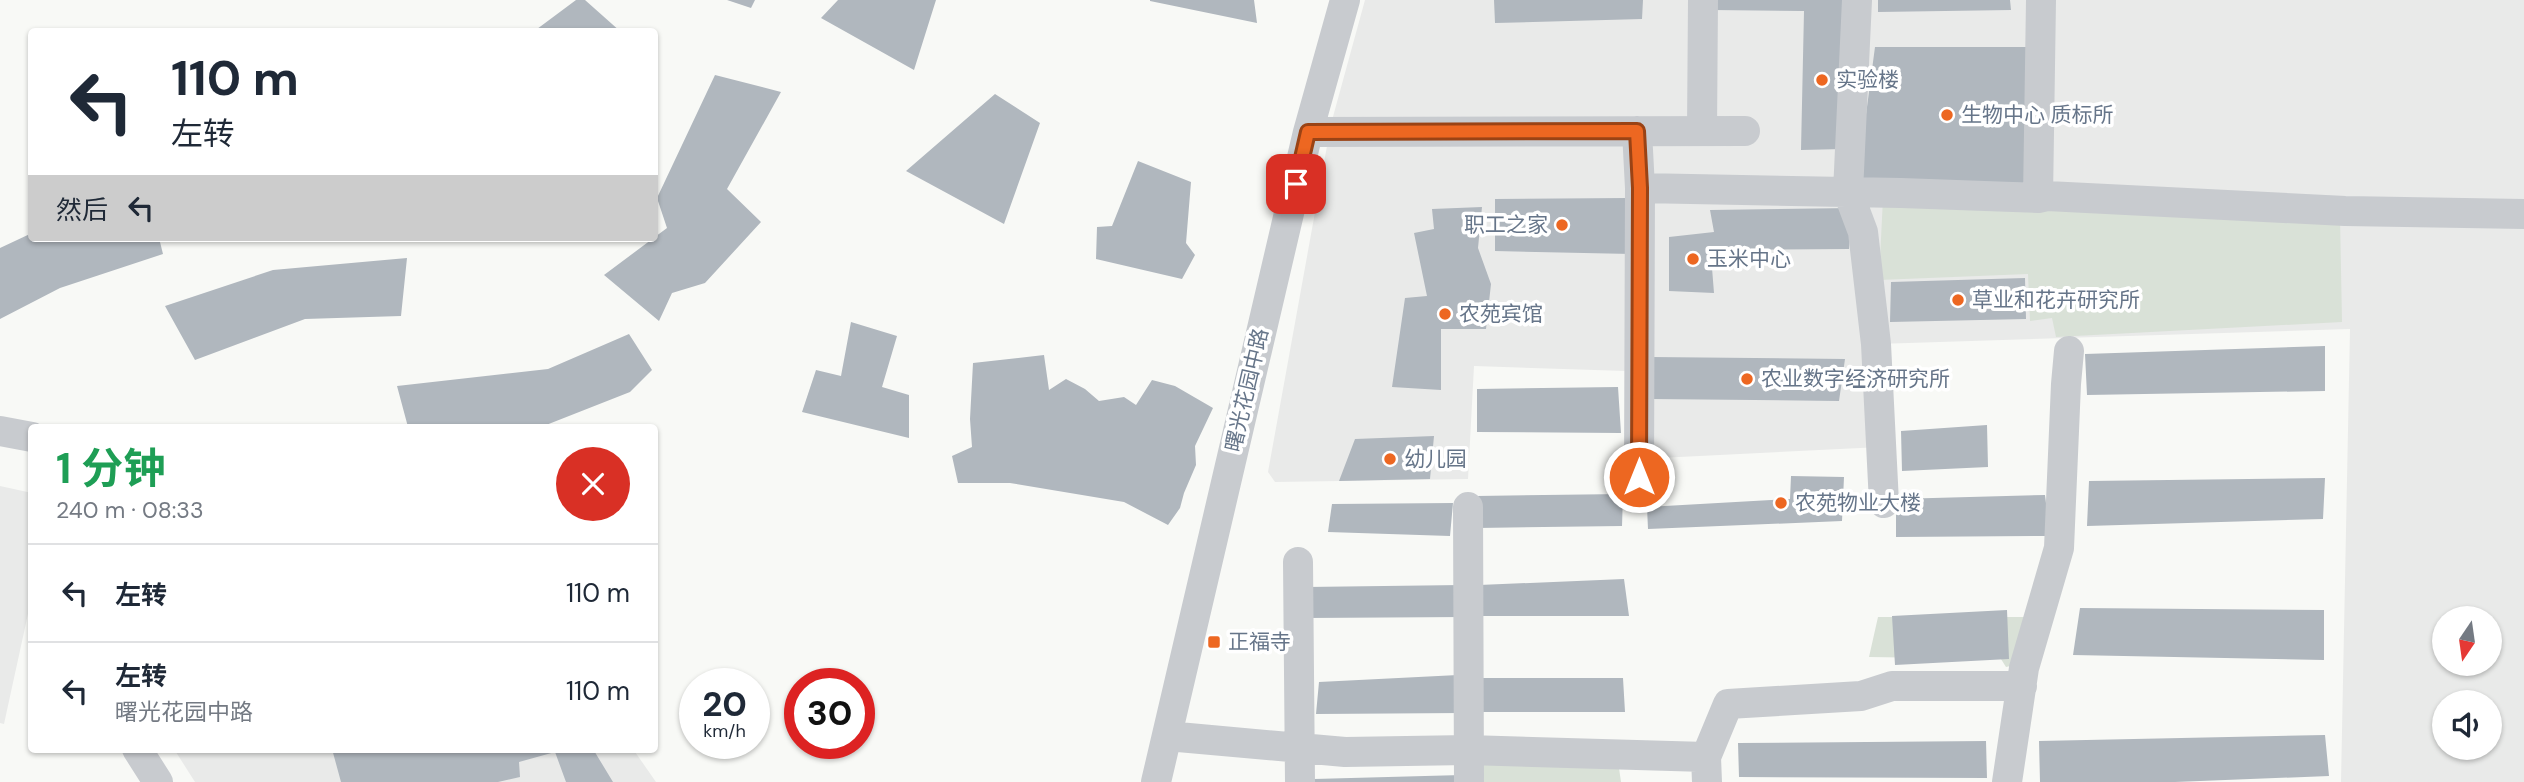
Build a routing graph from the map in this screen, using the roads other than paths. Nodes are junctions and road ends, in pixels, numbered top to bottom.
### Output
1 (1345, 0) edge
2 (1703, 0) edge
3 (1857, 0) edge
4 (2042, 0) edge
5 (1637, 131) junction
6 (1702, 131) junction
7 (1745, 131) dead end
8 (1308, 132) junction
9 (1640, 188) junction
10 (1848, 192) junction
11 (2038, 198) junction
12 (2524, 214) edge
13 (2069, 351) dead end
14 (0, 431) edge
15 (28, 436) edge
16 (1639, 477) dead end
17 (1884, 503) dead end
18 (1468, 507) dead end
19 (1298, 562) dead end
20 (2022, 686) junction
21 (1167, 736) junction
22 (1299, 747) junction
23 (1468, 750) junction
24 (140, 753) edge
25 (1706, 770) edge
26 (158, 782) edge
27 (1156, 782) edge
28 (1300, 782) edge
29 (1468, 782) edge
30 (2007, 782) edge

1 - 8 street, 曙光花园中路
2 - 6 street
3 - 10 street
4 - 11 street
5 - 6 street
5 - 8 street
5 - 9 street
6 - 7 street
8 - 21 street, 曙光花园中路
9 - 10 street
9 - 16 street
10 - 11 street
10 - 17 street
11 - 12 street
13 - 20 street
14 - 15 street
18 - 23 street
19 - 22 street
20 - 25 street
20 - 30 street
21 - 22 street
21 - 27 street, 曙光花园中路
22 - 23 street
22 - 28 street
23 - 25 street
23 - 29 street
24 - 26 street

